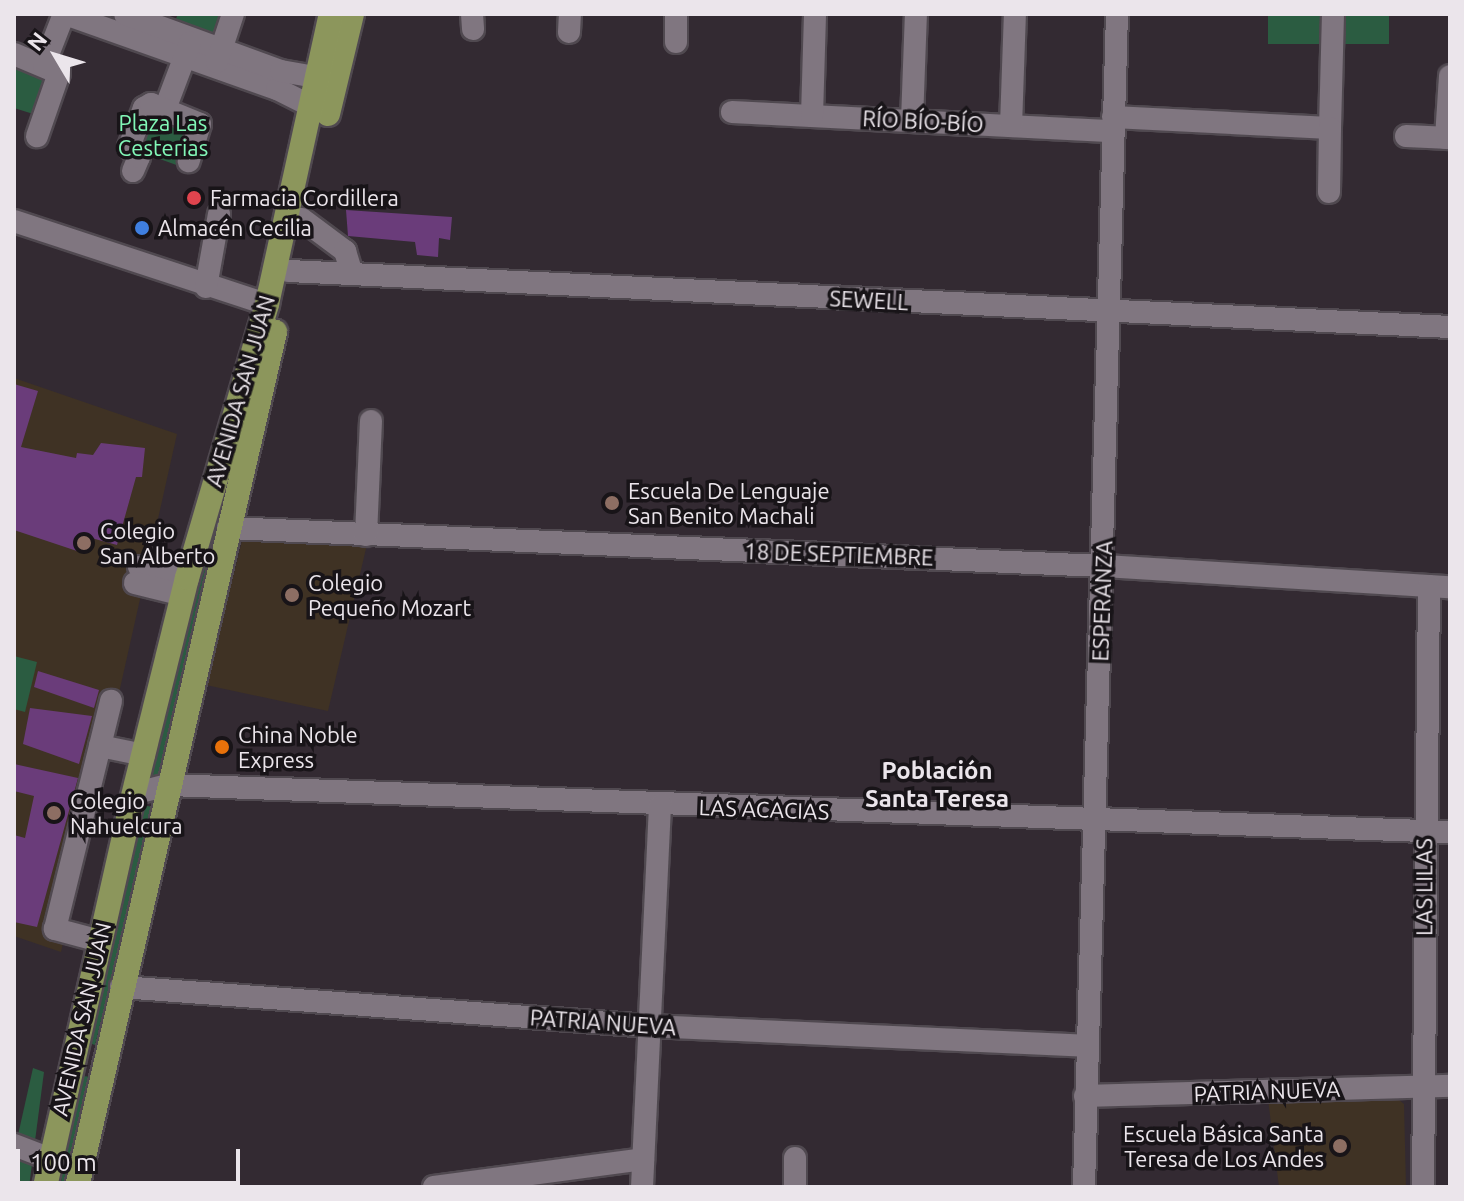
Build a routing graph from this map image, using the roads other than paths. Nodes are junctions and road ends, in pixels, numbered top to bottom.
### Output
1 (125, 14) edge
2 (233, 14) edge
3 (331, 14) edge
4 (352, 14) edge
5 (676, 14) edge
6 (815, 14) edge
7 (916, 14) edge
8 (1015, 14) edge
9 (1117, 14) edge
10 (1333, 14) edge
11 (70, 15) edge
12 (178, 38) edge
13 (676, 42) dead end
14 (14, 54) edge
15 (218, 58) junction
16 (44, 65) junction
17 (1450, 76) edge
18 (319, 78) junction
19 (313, 107) junction
20 (165, 109) junction
21 (732, 112) dead end
22 (812, 116) junction
23 (912, 121) junction
24 (1113, 124) junction
25 (1011, 126) junction
26 (1330, 128) junction
27 (37, 136) dead end
28 (1406, 136) dead end
29 (1448, 138) edge
30 (189, 161) dead end
31 (133, 171) dead end
32 (1329, 192) dead end
33 (219, 214) dead end
34 (302, 219) junction
35 (14, 221) edge
36 (289, 271) junction
37 (352, 274) junction
38 (206, 287) junction
39 (267, 304) junction
40 (1111, 313) junction
41 (1450, 327) edge
42 (371, 421) dead end
43 (232, 461) junction
44 (228, 528) junction
45 (366, 535) junction
46 (1103, 566) junction
47 (137, 575) dead end
48 (1439, 586) edge
49 (185, 587) junction
50 (111, 701) dead end
51 (100, 746) junction
52 (144, 755) junction
53 (169, 785) junction
54 (132, 800) junction
55 (660, 805) junction
56 (1094, 821) junction
57 (1425, 831) junction
58 (1450, 832) edge
59 (100, 941) junction
60 (121, 987) junction
61 (650, 1026) junction
62 (112, 1029) junction
63 (79, 1035) junction
64 (1086, 1046) junction
65 (1450, 1086) edge
66 (1423, 1087) junction
67 (1085, 1096) junction
68 (14, 1145) edge
69 (48, 1158) junction
70 (795, 1158) dead end
71 (643, 1159) junction
72 (45, 1187) edge
73 (77, 1187) edge
74 (434, 1187) edge
75 (642, 1187) edge
76 (795, 1187) edge
77 (1084, 1187) edge
78 (1423, 1187) edge

1 - 12 street
2 - 15 street
3 - 18 main road, AVENIDA SAN JUAN
4 - 34 main road, AVENIDA SAN JUAN
5 - 13 street
6 - 22 street
7 - 23 street
8 - 25 street
9 - 24 street, ESPERANZA
10 - 26 street
11 - 12 street
11 - 16 street
12 - 15 street
12 - 20 street
14 - 16 street
15 - 18 street
15 - 19 street
16 - 27 street
17 - 29 street
18 - 19 main road, AVENIDA SAN JUAN
19 - 39 main road, AVENIDA SAN JUAN
20 - 30 street
20 - 31 street
21 - 22 street, RÍO BÍO-BÍO
22 - 23 street, RÍO BÍO-BÍO
23 - 25 street, RÍO BÍO-BÍO
24 - 25 street, RÍO BÍO-BÍO
24 - 26 street, RÍO BÍO-BÍO
24 - 40 street, ESPERANZA
26 - 32 street
28 - 29 street
33 - 38 street
34 - 36 main road, AVENIDA SAN JUAN
34 - 37 street
35 - 38 street
36 - 37 street, SEWELL
36 - 43 main road, AVENIDA SAN JUAN
37 - 40 street, SEWELL
38 - 39 street
39 - 43 main road, AVENIDA SAN JUAN
40 - 41 street, SEWELL
40 - 46 street, ESPERANZA
42 - 45 street
43 - 44 main road, AVENIDA SAN JUAN
43 - 49 main road, AVENIDA SAN JUAN
44 - 45 street, 18 DE SEPTIEMBRE
44 - 53 main road, AVENIDA SAN JUAN
45 - 46 street, 18 DE SEPTIEMBRE
46 - 48 street, 18 DE SEPTIEMBRE
46 - 56 street, ESPERANZA
47 - 49 street
48 - 57 street, LAS LILAS
49 - 52 main road, AVENIDA SAN JUAN
50 - 51 street
51 - 52 street
51 - 59 street
52 - 54 main road, AVENIDA SAN JUAN
53 - 54 street, LAS ACACIAS
53 - 55 street, LAS ACACIAS
53 - 60 main road, AVENIDA SAN JUAN
54 - 59 main road, AVENIDA SAN JUAN
55 - 56 street, LAS ACACIAS
55 - 61 street
56 - 57 street, LAS ACACIAS
56 - 64 street, ESPERANZA
57 - 58 street, LAS ACACIAS
57 - 66 street, LAS LILAS
59 - 63 main road, AVENIDA SAN JUAN
60 - 61 street, PATRIA NUEVA
60 - 62 main road, AVENIDA SAN JUAN
61 - 64 street, PATRIA NUEVA
61 - 71 street
62 - 63 main road
62 - 73 main road, AVENIDA SAN JUAN
63 - 69 main road, AVENIDA SAN JUAN
64 - 67 street, ESPERANZA
65 - 66 street, PATRIA NUEVA
66 - 67 street, PATRIA NUEVA
66 - 78 street, LAS LILAS
67 - 77 street, ESPERANZA
68 - 69 street
69 - 72 main road, AVENIDA SAN JUAN
70 - 76 street
71 - 74 street
71 - 75 street

